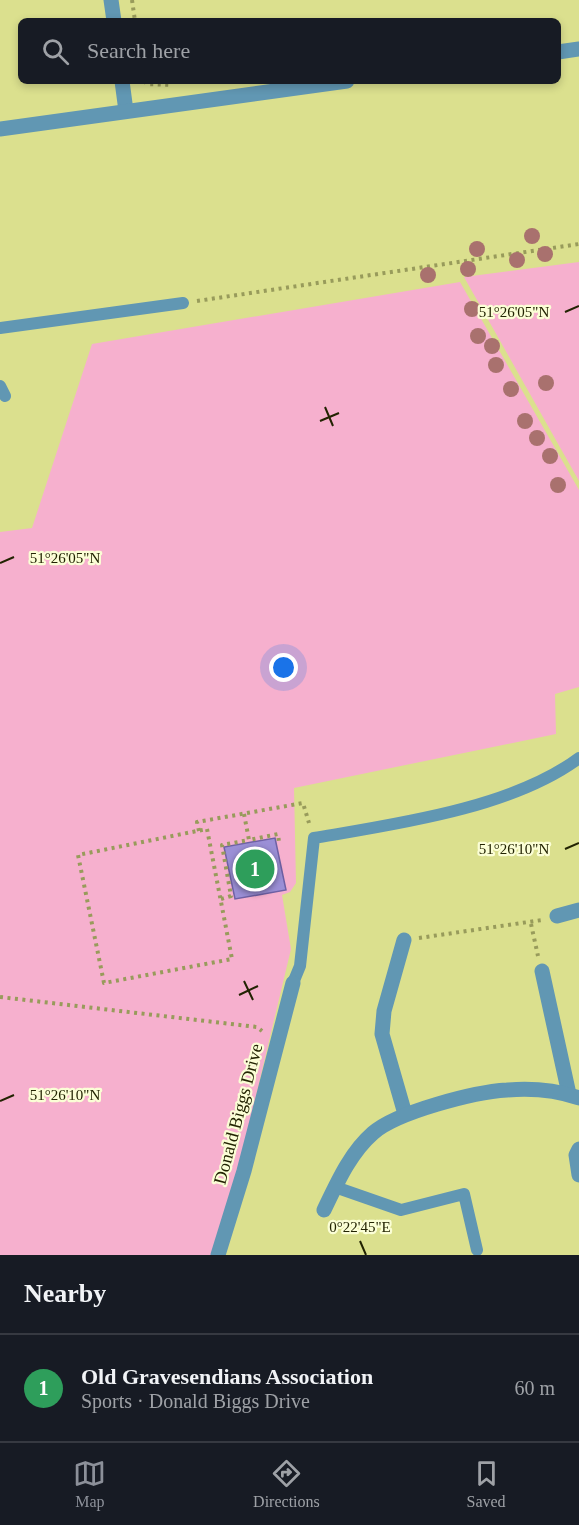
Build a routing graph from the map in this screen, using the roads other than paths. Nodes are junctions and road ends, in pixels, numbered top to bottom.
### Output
1 (111, 0) edge
2 (114, 18) edge
3 (579, 49) edge
4 (561, 52) edge
5 (122, 84) edge
6 (325, 84) edge
7 (126, 111) junction
8 (0, 129) edge
9 (183, 303) road end
10 (0, 328) edge
11 (579, 758) edge
12 (579, 910) edge
13 (557, 915) road end
14 (404, 940) road end
15 (542, 971) road end
16 (293, 983) joint
17 (574, 1096) edge
18 (405, 1114) junction
19 (579, 1149) edge
20 (579, 1175) edge
21 (335, 1187) junction
22 (324, 1210) dead end
23 (477, 1250) dead end
24 (218, 1255) edge

1 - 2 street
3 - 4 street
5 - 7 street
6 - 7 street
7 - 8 street
9 - 10 lane
11 - 16 lane
12 - 13 street
14 - 18 street
15 - 17 street
16 - 24 street, Donald Biggs Drive
17 - 18 street
18 - 21 street
19 - 20 street
21 - 22 street
21 - 23 lane

